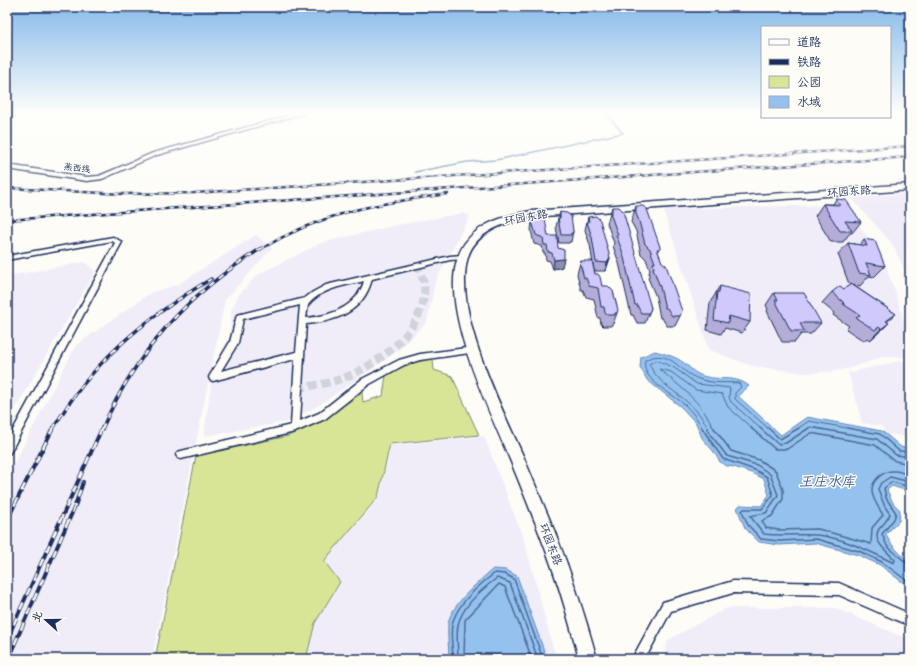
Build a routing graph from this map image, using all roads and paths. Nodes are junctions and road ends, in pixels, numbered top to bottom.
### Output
1 (191, 144) edge
2 (7, 167) edge
3 (910, 187) edge
4 (462, 257) junction
5 (7, 258) edge
6 (369, 278) junction
7 (305, 302) junction
8 (302, 321) junction
9 (474, 350) junction
10 (300, 354) junction
11 (295, 428) junction
12 (7, 450) edge
13 (181, 455) dead end
14 (910, 620) edge
15 (588, 659) edge
16 (638, 659) edge

1 - 2 street, 燕西线
3 - 4 street, 环园东路
4 - 6 street
4 - 9 street, 环园东路
5 - 12 street
6 - 7 street
6 - 8 street
7 - 8 street
7 - 10 street
8 - 10 street
9 - 11 street
9 - 15 street, 环园东路
10 - 11 street
11 - 13 street
14 - 16 street

